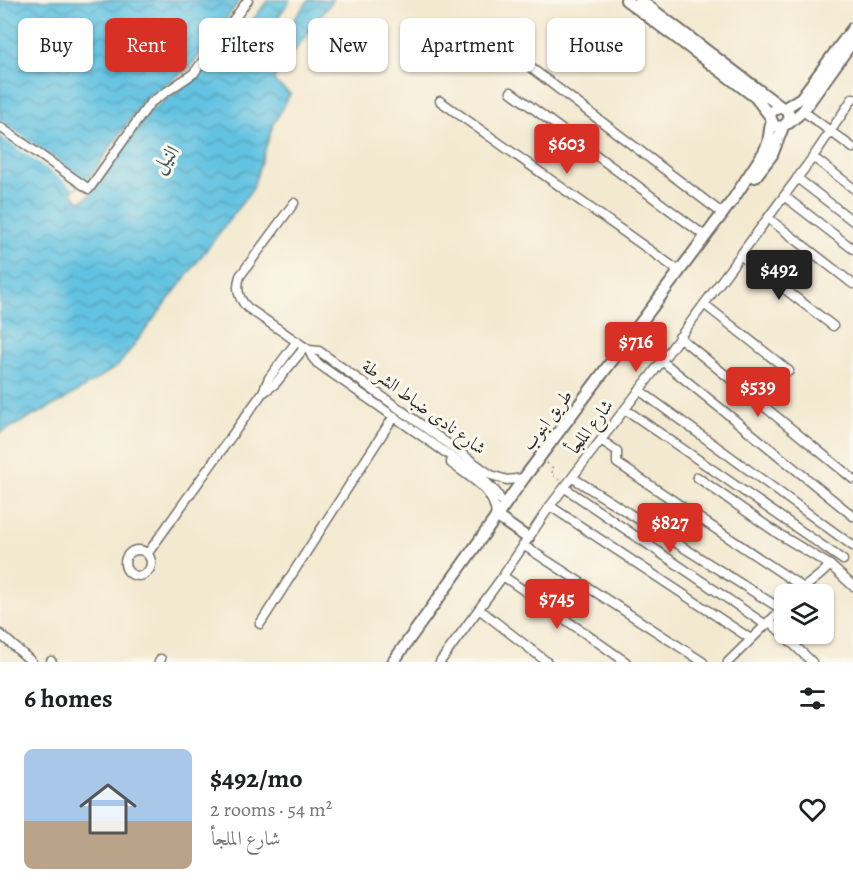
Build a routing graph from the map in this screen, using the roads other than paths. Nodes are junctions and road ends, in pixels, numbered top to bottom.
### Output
1 (248, 0) edge
2 (626, 0) edge
3 (640, 0) edge
4 (853, 28) edge
5 (853, 41) edge
6 (535, 71) edge
7 (511, 92) dead end
8 (853, 98) edge
9 (440, 101) dead end
10 (783, 107) junction
11 (803, 111) junction
12 (771, 120) junction
13 (786, 125) junction
14 (0, 126) edge
15 (830, 131) junction
16 (853, 148) edge
17 (813, 157) junction
18 (797, 178) junction
19 (853, 188) edge
20 (784, 196) junction
21 (732, 201) junction
22 (294, 203) dead end
23 (723, 214) junction
24 (768, 218) junction
25 (853, 221) edge
26 (705, 236) junction
27 (853, 249) edge
28 (740, 255) junction
29 (679, 271) junction
30 (853, 284) edge
31 (704, 304) junction
32 (833, 326) dead end
33 (679, 337) junction
34 (297, 341) junction
35 (307, 348) junction
36 (662, 361) junction
37 (789, 370) dead end
38 (639, 390) junction
39 (263, 392) junction
40 (625, 409) junction
41 (394, 416) junction
42 (601, 440) junction
43 (452, 457) junction
44 (471, 465) junction
45 (696, 477) dead end
46 (524, 478) junction
47 (573, 478) junction
48 (853, 479) edge
49 (563, 485) junction
50 (504, 505) junction
51 (550, 506) junction
52 (496, 516) junction
53 (853, 516) edge
54 (525, 539) junction
55 (853, 546) edge
56 (148, 553) dead end
57 (843, 560) dead end
58 (830, 565) junction
59 (502, 576) junction
60 (791, 584) edge
61 (807, 584) edge
62 (853, 586) edge
63 (774, 602) edge
64 (479, 609) junction
65 (774, 617) edge
66 (768, 623) junction
67 (260, 624) dead end
68 (0, 634) edge
69 (751, 639) junction
70 (32, 662) edge
71 (393, 662) edge
72 (441, 662) edge
73 (547, 662) edge
74 (626, 662) edge
75 (704, 662) edge
76 (728, 662) edge
77 (812, 662) edge

1 - 14 street
2 - 12 main road
3 - 10 main road
4 - 10 main road
5 - 11 main road, طريق ابنوب
6 - 23 street
7 - 26 street
8 - 15 street, شارع الملجأ
9 - 29 street
10 - 12 main road
10 - 13 main road
11 - 13 main road, طريق ابنوب
11 - 15 street
12 - 13 main road
12 - 21 main road, طريق ابنوب
13 - 21 main road, طريق ابنوب
15 - 16 street
15 - 17 street, شارع الملجأ
17 - 18 street, شارع الملجأ
17 - 19 street
18 - 20 street, شارع الملجأ
18 - 25 street
20 - 24 street, شارع الملجأ
20 - 27 street
21 - 23 main road, طريق ابنوب
22 - 34 street, شارع نادى ضباط الشرطة
23 - 26 main road, طريق ابنوب
24 - 28 street, شارع الملجأ
24 - 30 street
26 - 29 main road, طريق ابنوب
28 - 31 street, شارع الملجأ
28 - 32 street
29 - 46 main road, طريق ابنوب
31 - 33 street, شارع الملجأ
31 - 37 street
33 - 36 street, شارع الملجأ
33 - 48 street
34 - 35 street, شارع نادى ضباط الشرطة
34 - 39 street
35 - 39 street
35 - 41 street, شارع نادى ضباط الشرطة
35 - 44 street, شارع نادى ضباط الشرطة
36 - 38 street, شارع الملجأ
36 - 53 street
38 - 40 street, شارع الملجأ
38 - 55 street
39 - 56 street
40 - 42 street, شارع الملجأ
40 - 57 street
41 - 43 street, شارع نادى ضباط الشرطة
41 - 67 street
42 - 47 street, شارع الملجأ
42 - 60 street
43 - 44 street, شارع نادى ضباط الشرطة
43 - 52 street
44 - 46 street, شارع نادى ضباط الشرطة
44 - 50 street, شارع نادى ضباط الشرطة
45 - 58 street
46 - 50 main road, طريق ابنوب
47 - 49 street, شارع الملجأ
47 - 63 street
49 - 51 street, شارع الملجأ
49 - 66 street
50 - 52 main road, طريق ابنوب
51 - 54 street, شارع الملجأ
51 - 69 street
52 - 54 main road
52 - 71 main road, طريق ابنوب
54 - 59 street, شارع الملجأ
54 - 75 street
58 - 61 street
58 - 62 street
59 - 64 street, شارع الملجأ
59 - 74 street
64 - 72 street, شارع الملجأ
64 - 73 street
65 - 66 street
66 - 69 street
66 - 77 street
68 - 70 street
69 - 76 street

